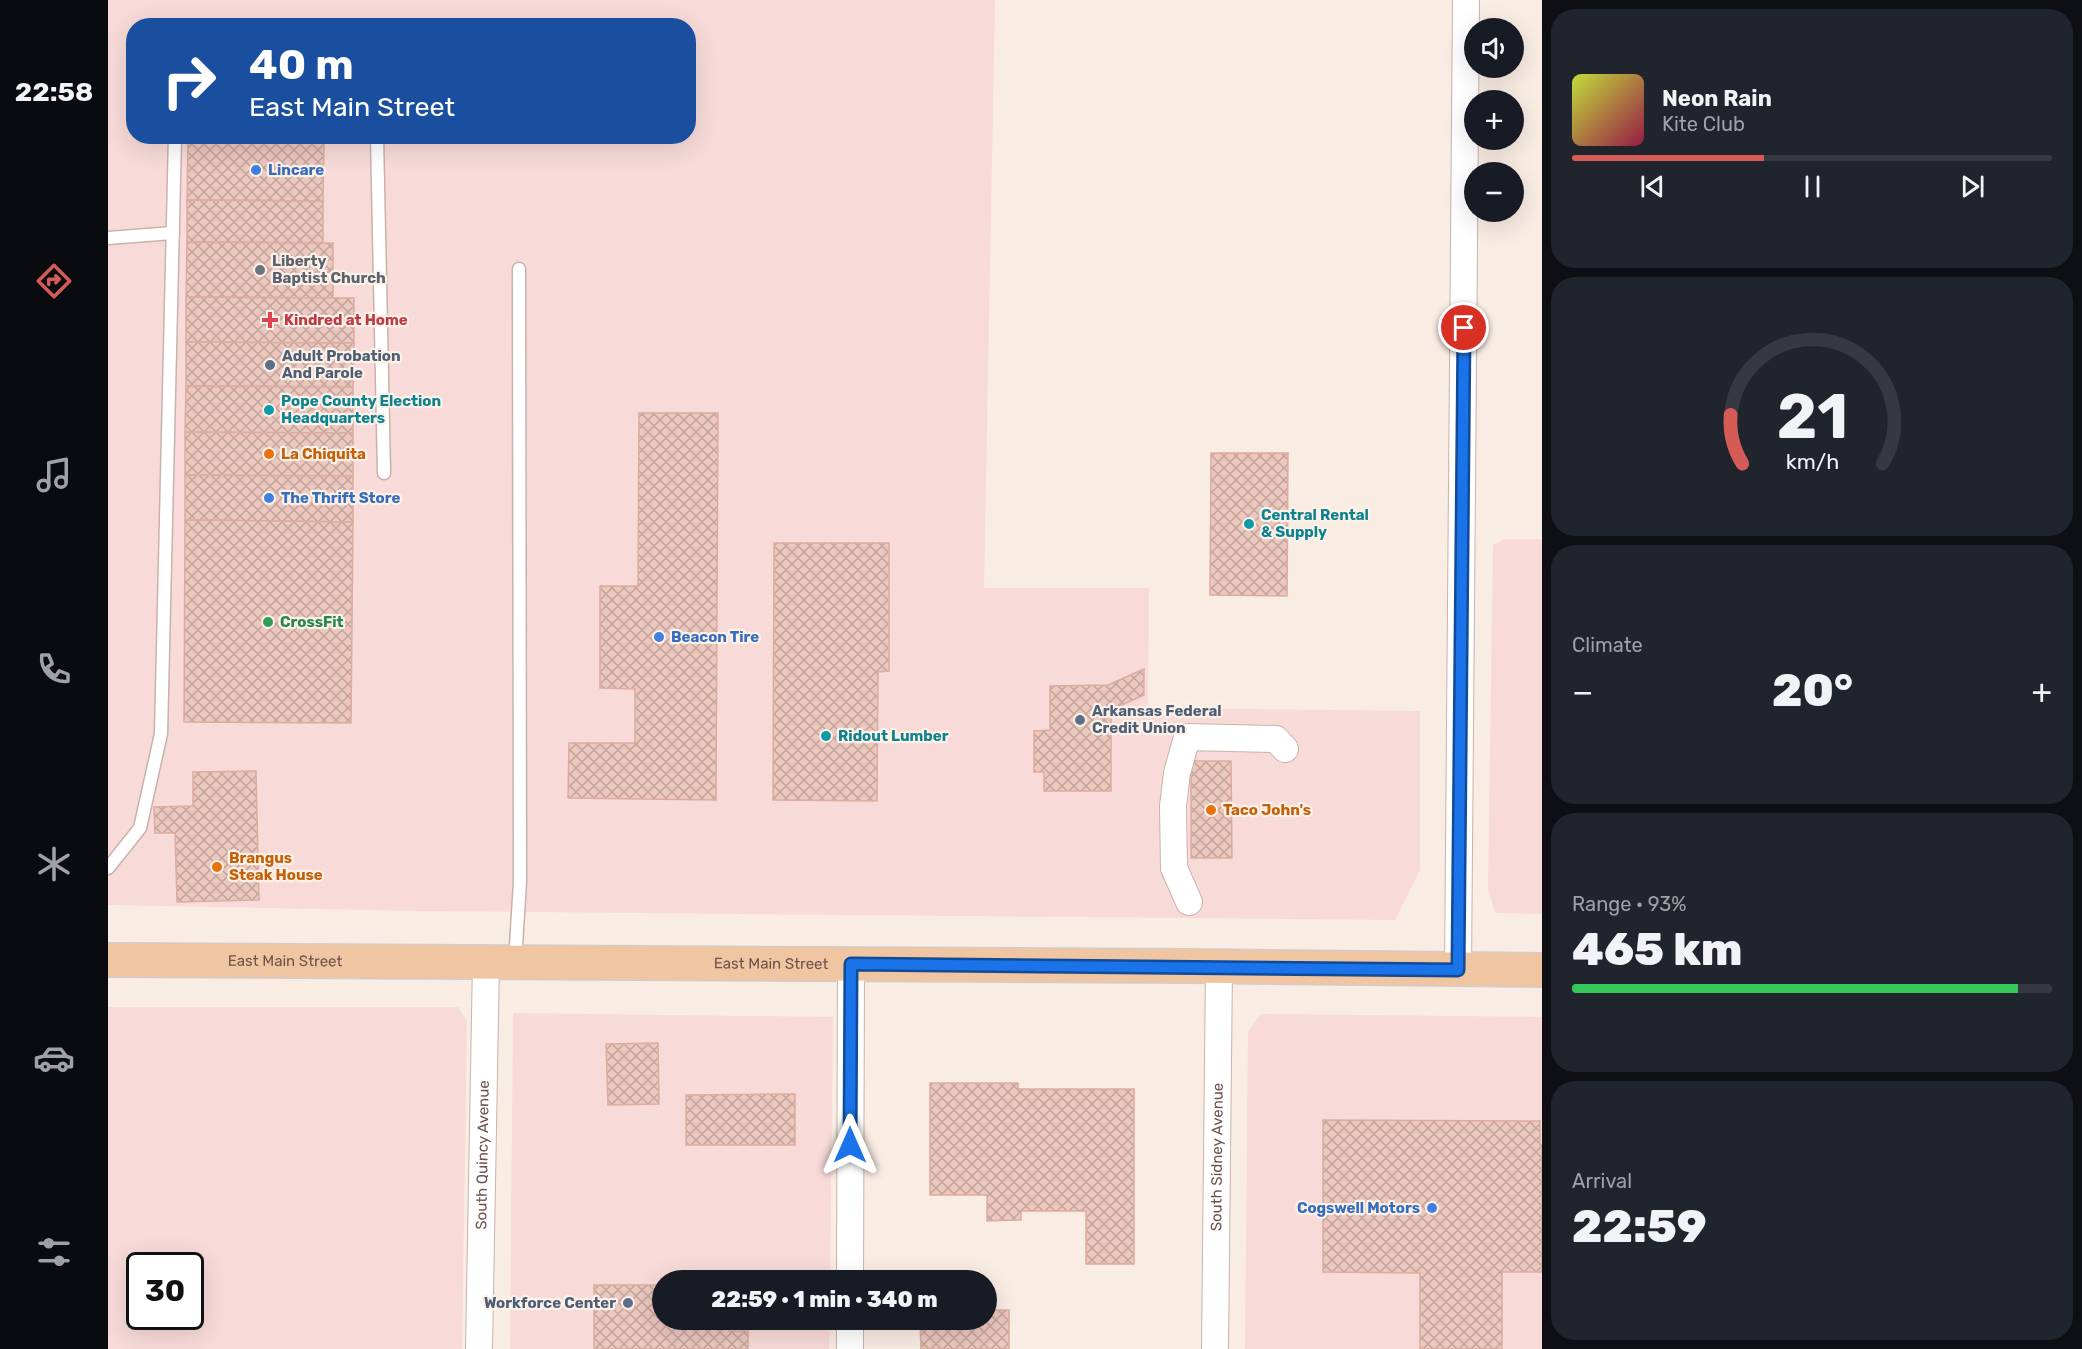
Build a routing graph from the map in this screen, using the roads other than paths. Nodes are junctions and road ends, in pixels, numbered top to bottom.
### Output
1 (1466, 0) edge
2 (175, 144) edge
3 (377, 144) edge
4 (173, 233) junction
5 (108, 238) edge
6 (519, 269) dead end
7 (384, 473) dead end
8 (1286, 748) dead end
9 (108, 868) edge
10 (1189, 902) dead end
11 (108, 960) edge
12 (500, 962) junction
13 (851, 964) junction
14 (1219, 966) junction
15 (1458, 970) junction
16 (1542, 970) edge
17 (850, 1270) edge
18 (850, 1330) edge
19 (479, 1349) edge
20 (849, 1349) edge
21 (1215, 1349) edge

1 - 15 street
2 - 4 lane
3 - 7 lane
4 - 5 lane
4 - 9 lane
6 - 12 lane
8 - 10 street
11 - 12 main road, East Main Street
12 - 13 main road, East Main Street
12 - 19 street, South Quincy Avenue
13 - 14 main road, East Main Street
13 - 17 street
14 - 15 main road, East Main Street
14 - 21 street, South Sidney Avenue
15 - 16 main road, East Main Street
18 - 20 street

